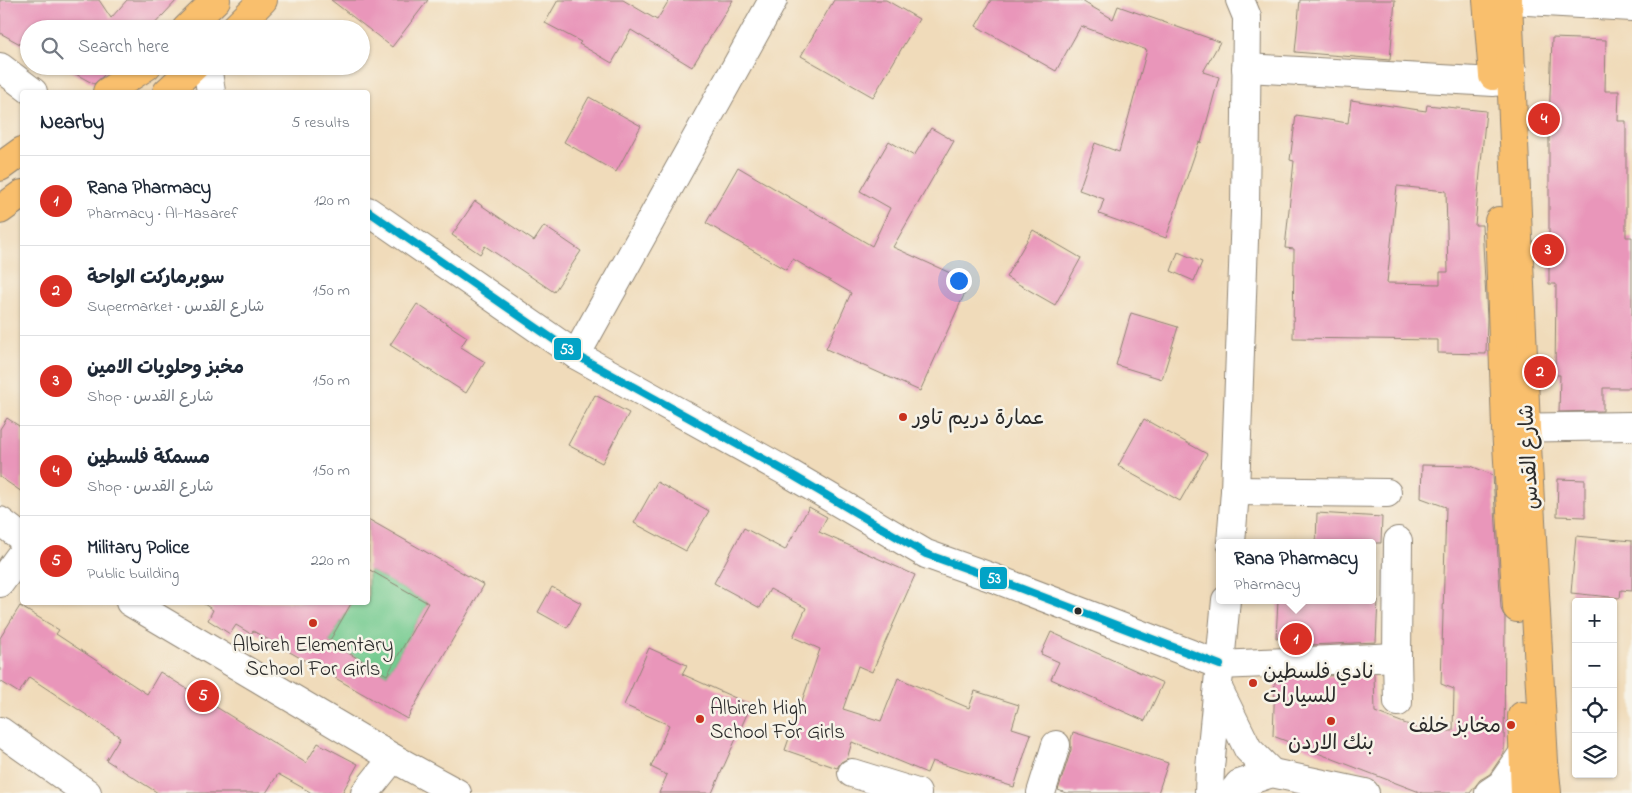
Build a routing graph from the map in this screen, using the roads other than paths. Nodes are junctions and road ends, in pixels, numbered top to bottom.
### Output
1 (216, 0) edge
2 (263, 0) edge
3 (773, 0) edge
4 (1240, 0) edge
5 (1500, 1) edge
6 (1632, 7) edge
7 (195, 20) edge
8 (243, 20) edge
9 (0, 67) edge
10 (1246, 68) junction
11 (133, 75) edge
12 (185, 75) edge
13 (208, 75) edge
14 (1503, 76) junction
15 (30, 90) edge
16 (110, 90) edge
17 (169, 90) edge
18 (211, 90) edge
19 (20, 152) edge
20 (0, 167) edge
21 (20, 195) edge
22 (0, 210) edge
23 (370, 212) edge
24 (576, 355) junction
25 (1632, 426) edge
26 (1516, 428) junction
27 (1236, 491) junction
28 (1387, 493) dead end
29 (0, 521) edge
30 (20, 536) edge
31 (1231, 539) edge
32 (1398, 541) dead end
33 (20, 556) edge
34 (0, 583) edge
35 (1226, 604) edge
36 (135, 605) edge
37 (1397, 657) junction
38 (1219, 676) junction
39 (1398, 702) dead end
40 (0, 731) edge
41 (1056, 745) dead end
42 (1524, 752) junction
43 (392, 758) junction
44 (852, 773) dead end
45 (1272, 773) junction
46 (87, 793) edge
47 (365, 793) edge
48 (456, 793) edge
49 (917, 793) edge
50 (1041, 793) edge
51 (1209, 793) edge
52 (1232, 793) edge
53 (1365, 793) edge
54 (1489, 793) edge
55 (1525, 793) edge
56 (1547, 793) edge

1 - 7 main road
2 - 8 main road
3 - 24 street
4 - 10 street
5 - 6 street
5 - 14 main road
9 - 15 street
10 - 14 street
10 - 27 street
11 - 16 main road
12 - 17 main road
13 - 18 street
14 - 26 main road
19 - 20 main road
21 - 22 main road
23 - 24 street
24 - 38 street
25 - 26 street
26 - 42 main road
26 - 56 main road, شارع القدس
27 - 28 street
27 - 31 street
29 - 30 street
32 - 37 street
33 - 34 street
35 - 38 street
36 - 43 street
37 - 38 street
37 - 39 street
38 - 45 street
38 - 51 street
40 - 46 street
41 - 50 street
42 - 54 street
42 - 55 main road
43 - 47 street
43 - 48 street
44 - 49 street
45 - 52 street
45 - 53 street

